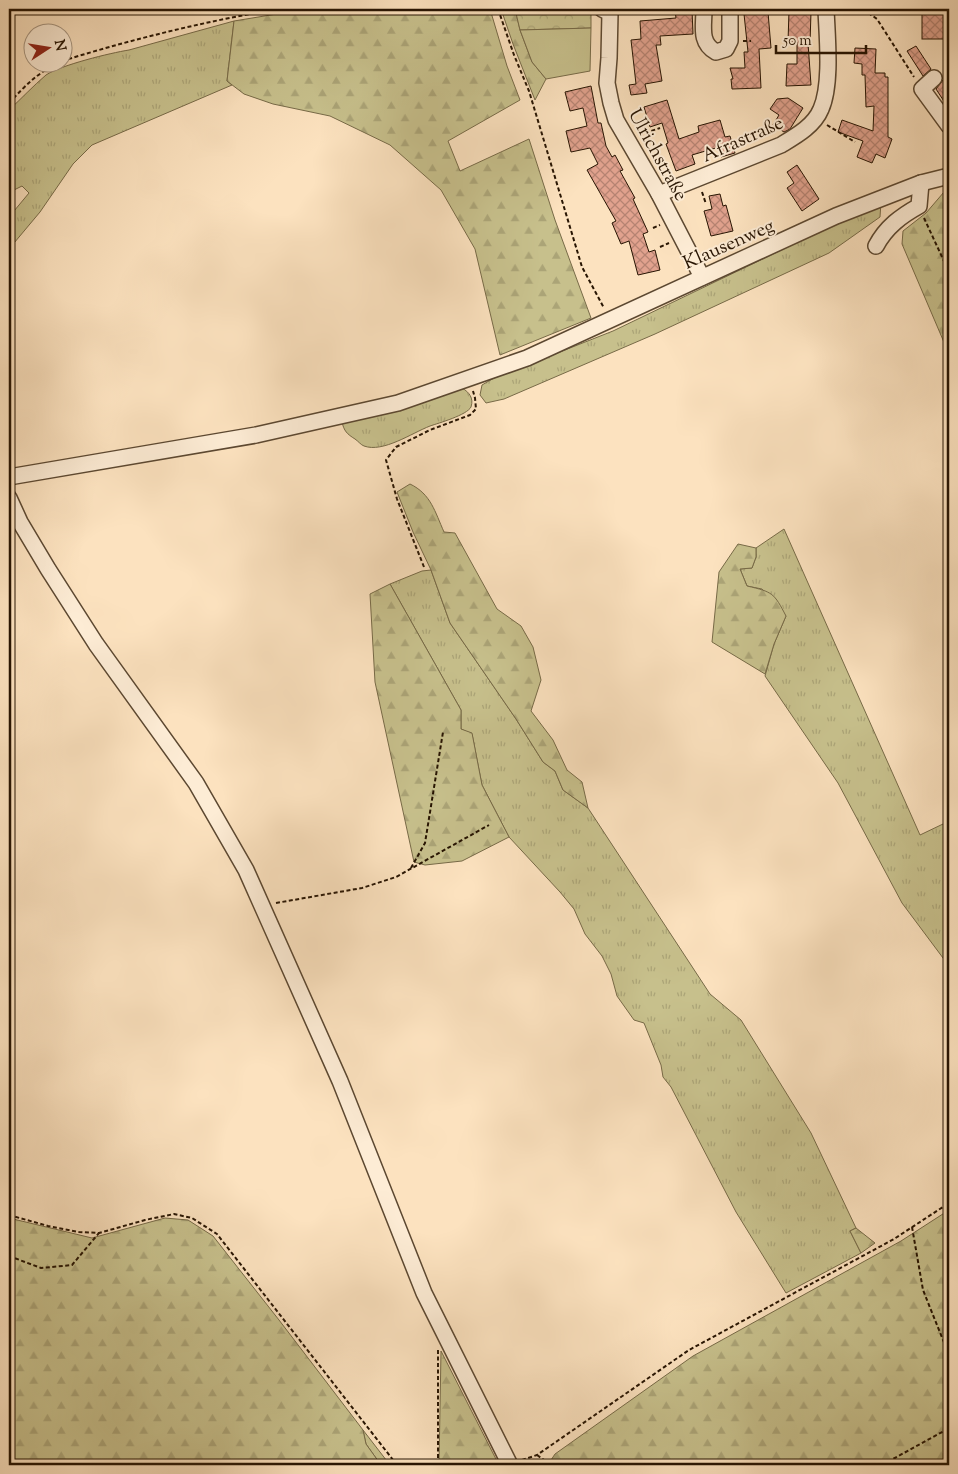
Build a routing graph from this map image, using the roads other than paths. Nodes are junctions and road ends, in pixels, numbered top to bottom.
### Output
1 (704, 9) edge
2 (730, 9) edge
3 (826, 9) edge
4 (609, 10) edge
5 (934, 78) dead end
6 (949, 126) edge
7 (949, 176) edge
8 (921, 183) junction
9 (660, 194) junction
10 (876, 246) dead end
11 (702, 277) junction
12 (9, 477) edge
13 (9, 498) edge
14 (513, 1463) edge

1 - 2 street
3 - 9 street, Afrastraße
4 - 9 street, Ulrichstraße
5 - 6 street
7 - 8 street, Klausenweg
8 - 10 street
8 - 11 street, Klausenweg
9 - 11 street, Ulrichstraße
11 - 12 street, Klausenweg
13 - 14 street

